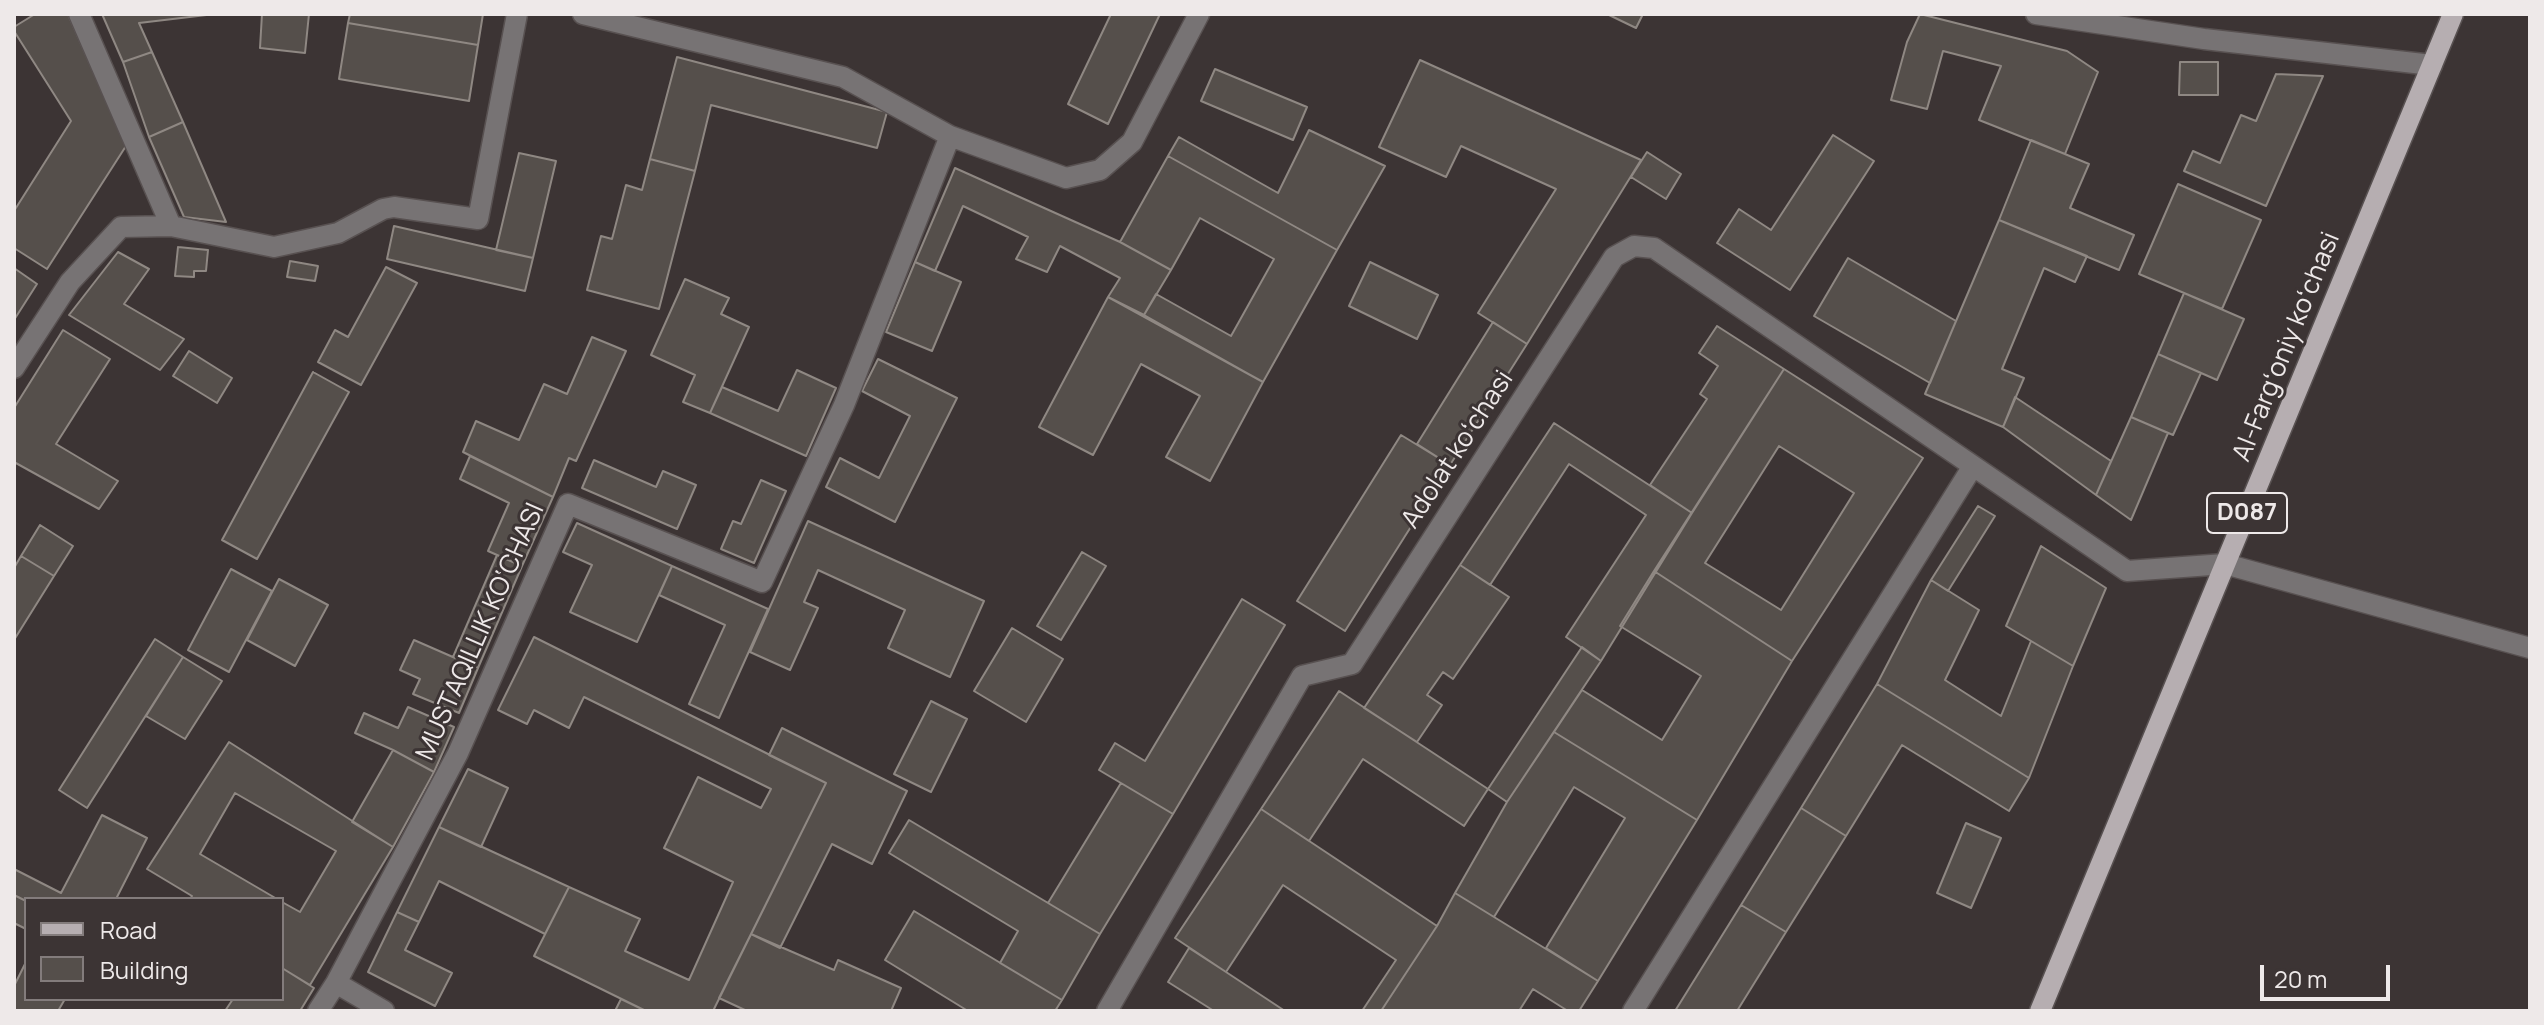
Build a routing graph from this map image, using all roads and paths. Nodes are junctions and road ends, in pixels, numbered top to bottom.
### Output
1 (79, 14) edge
2 (517, 14) edge
3 (583, 14) edge
4 (1199, 14) edge
5 (2036, 14) edge
6 (2453, 14) edge
7 (2432, 65) junction
8 (950, 136) junction
9 (171, 226) junction
10 (14, 368) edge
11 (1973, 466) junction
12 (2225, 564) junction
13 (2530, 648) edge
14 (336, 983) junction
15 (318, 1011) edge
16 (384, 1011) edge
17 (1107, 1011) edge
18 (1633, 1011) edge
19 (2040, 1011) edge

1 - 9 street
2 - 9 street
3 - 8 street
4 - 8 street
5 - 7 street
6 - 7 main road, Al-Fargʻoniy koʻchasi / D087
7 - 12 main road, Al-Fargʻoniy koʻchasi / D087
8 - 14 street, MUSTAQILLIK KO‘CHASI
9 - 10 street
11 - 12 street, Adolat koʻchasi
11 - 17 street, Adolat koʻchasi
11 - 18 street
12 - 13 street, Adolat koʻchasi
12 - 19 main road, Al-Fargʻoniy koʻchasi / D087
14 - 15 street, MUSTAQILLIK KO‘CHASI
14 - 16 street

